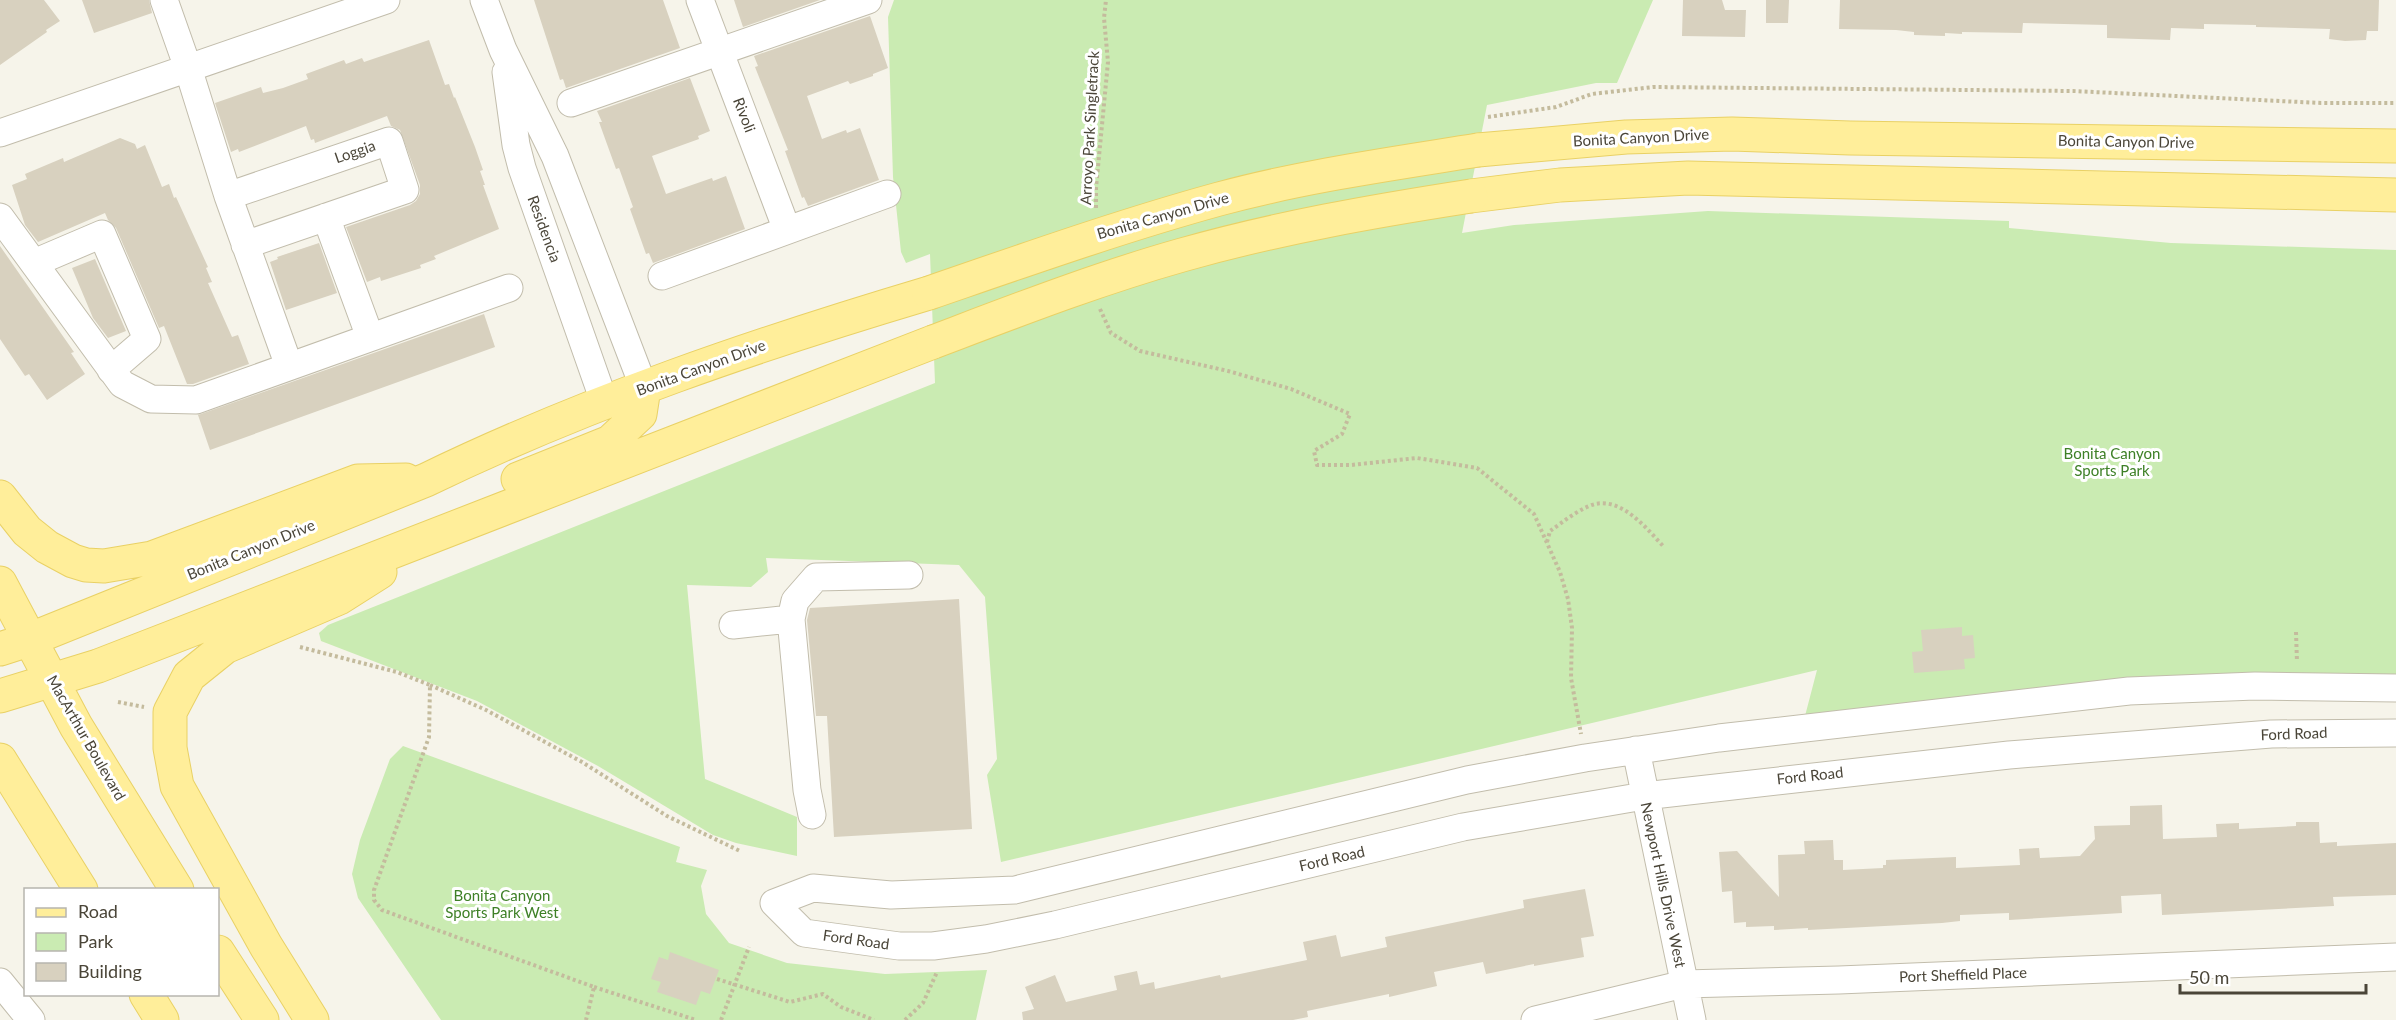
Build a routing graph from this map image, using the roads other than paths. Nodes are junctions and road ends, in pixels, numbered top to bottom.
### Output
1 (164, 0) edge
2 (386, 0) edge
3 (484, 0) edge
4 (700, 0) edge
5 (867, 0) edge
6 (503, 50) junction
7 (720, 51) junction
8 (188, 68) junction
9 (571, 103) dead end
10 (0, 133) edge
11 (2396, 146) edge
12 (887, 194) dead end
13 (569, 195) junction
14 (2396, 195) edge
15 (228, 196) junction
16 (537, 207) junction
17 (0, 217) edge
18 (326, 217) junction
19 (787, 230) junction
20 (246, 245) junction
21 (34, 263) junction
22 (662, 276) dead end
23 (509, 288) dead end
24 (370, 337) junction
25 (289, 366) junction
26 (111, 370) junction
27 (644, 388) junction
28 (605, 404) junction
29 (426, 480) junction
30 (0, 497) edge
31 (453, 529) junction
32 (909, 575) dead end
33 (0, 583) edge
34 (791, 619) junction
35 (733, 625) dead end
36 (31, 639) junction
37 (0, 650) edge
38 (51, 680) junction
39 (2396, 688) edge
40 (0, 696) edge
41 (2396, 733) edge
42 (1635, 750) junction
43 (0, 760) edge
44 (1644, 795) junction
45 (812, 815) dead end
46 (80, 888) edge
47 (176, 888) edge
48 (219, 954) edge
49 (2396, 957) edge
50 (0, 982) edge
51 (1684, 984) junction
52 (147, 996) edge
53 (31, 1020) edge
54 (162, 1020) edge
55 (262, 1020) edge
56 (312, 1020) edge
57 (1535, 1020) edge
58 (1692, 1020) edge

1 - 8 street
2 - 8 street
3 - 6 street, Residencia
4 - 7 street, Rivoli
5 - 7 street
6 - 13 street, Residencia
6 - 16 street, Residencia
7 - 9 street
7 - 19 street, Rivoli
8 - 10 street
8 - 15 street
11 - 27 main road, Bonita Canyon Drive, bridge
12 - 19 street
13 - 16 street
13 - 27 street, Residencia
14 - 31 main road, bridge
15 - 18 street, Loggia
15 - 20 street
16 - 28 street, Residencia
17 - 21 street
18 - 20 street, Loggia
18 - 24 street
19 - 22 street
20 - 25 street
21 - 26 street
21 - 26 street
23 - 24 street
24 - 25 street
25 - 26 street
27 - 28 main road, Bonita Canyon Drive
27 - 31 main road
28 - 29 main road, Bonita Canyon Drive
29 - 30 main road
29 - 36 main road, Bonita Canyon Drive
31 - 38 main road
31 - 56 main road
32 - 34 street
33 - 36 main road, MacArthur Boulevard
34 - 35 street
34 - 45 street
36 - 37 main road, Bonita Canyon Drive
36 - 38 main road, MacArthur Boulevard
38 - 40 main road
38 - 47 main road, MacArthur Boulevard
39 - 42 street, Ford Road
41 - 44 street, Ford Road
42 - 44 street, Newport Hills Drive West
42 - 44 street, Ford Road
43 - 46 main road
44 - 51 street, Newport Hills Drive West
48 - 55 main road
49 - 51 street, Port Sheffield Place
50 - 53 street
51 - 57 street, Port Sheffield Place
51 - 58 street, Newport Hills Drive West
52 - 54 main road

